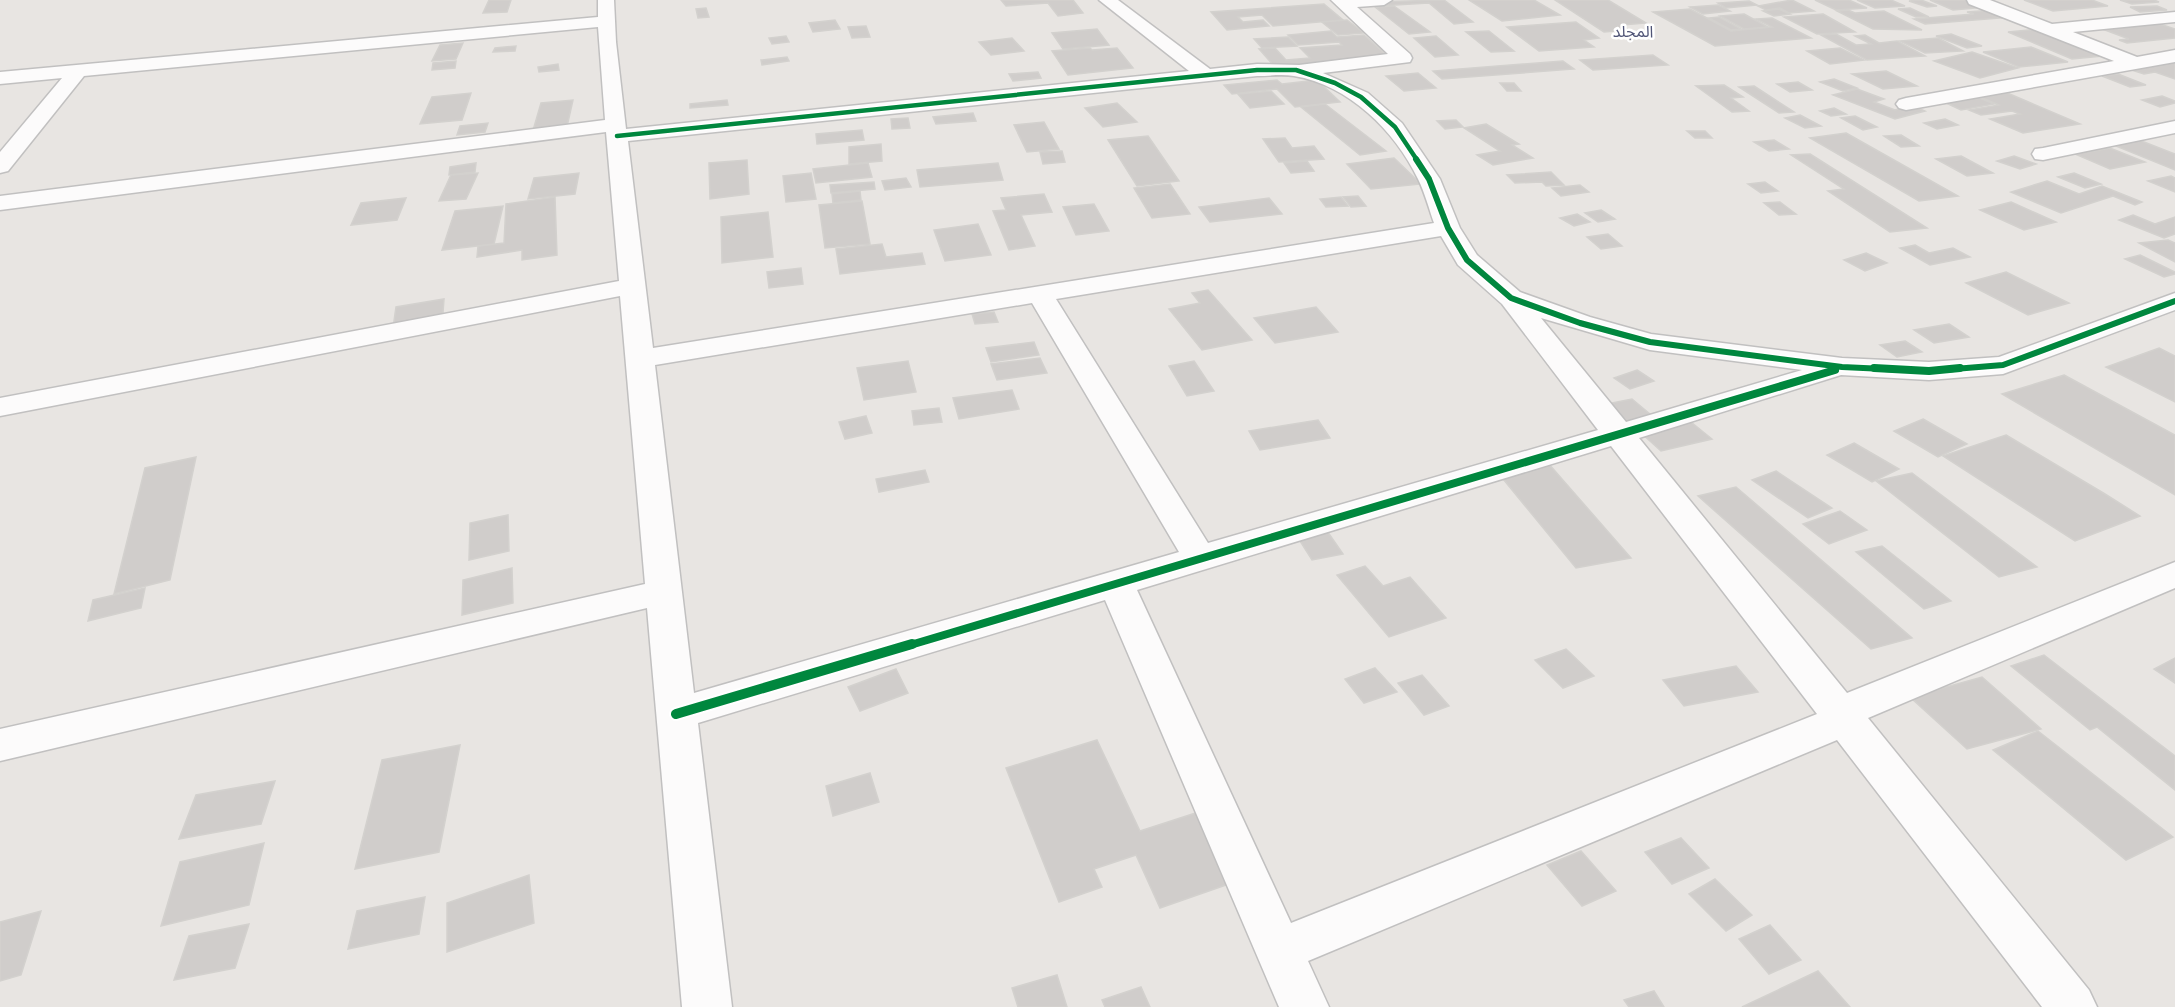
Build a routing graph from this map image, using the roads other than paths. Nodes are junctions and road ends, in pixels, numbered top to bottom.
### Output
1 (1107, 0) edge
2 (1384, 0) edge
3 (1975, 0) edge
4 (1340, 2) edge
5 (606, 10) edge
6 (2175, 17) edge
7 (2050, 30) junction
8 (2175, 56) edge
9 (2135, 63) junction
10 (79, 70) junction
11 (1296, 70) junction
12 (1206, 75) junction
13 (0, 78) edge
14 (1906, 104) dead end
15 (2175, 128) edge
16 (616, 130) junction
17 (2043, 154) dead end
18 (0, 166) edge
19 (0, 203) edge
20 (1448, 228) junction
21 (633, 286) junction
22 (1040, 294) junction
23 (1511, 298) junction
24 (2175, 301) edge
25 (640, 358) junction
26 (1842, 367) junction
27 (0, 407) edge
28 (1619, 434) junction
29 (1200, 558) junction
30 (2175, 574) edge
31 (1116, 583) junction
32 (664, 592) junction
33 (676, 714) junction
34 (1842, 717) junction
35 (0, 745) edge
36 (1279, 950) junction
37 (707, 1007) edge
38 (1304, 1007) edge
39 (2072, 1007) edge

1 - 12 street
2 - 4 street
3 - 7 street
4 - 11 street
5 - 10 street
5 - 16 street
6 - 7 street
7 - 9 street
8 - 9 street
9 - 14 street
10 - 13 street
10 - 18 street
11 - 12 street
11 - 20 street
12 - 16 street
15 - 17 street
16 - 19 street
16 - 21 street
20 - 22 street
20 - 23 street
21 - 25 street
21 - 27 street
22 - 25 street
22 - 29 street
23 - 26 street
23 - 28 street
24 - 26 street
25 - 32 street
26 - 28 street
28 - 29 street
28 - 34 street
29 - 31 street
30 - 34 street
31 - 33 street
31 - 36 street
32 - 33 street
32 - 35 street
33 - 37 street
34 - 36 street
34 - 39 street
36 - 38 street

